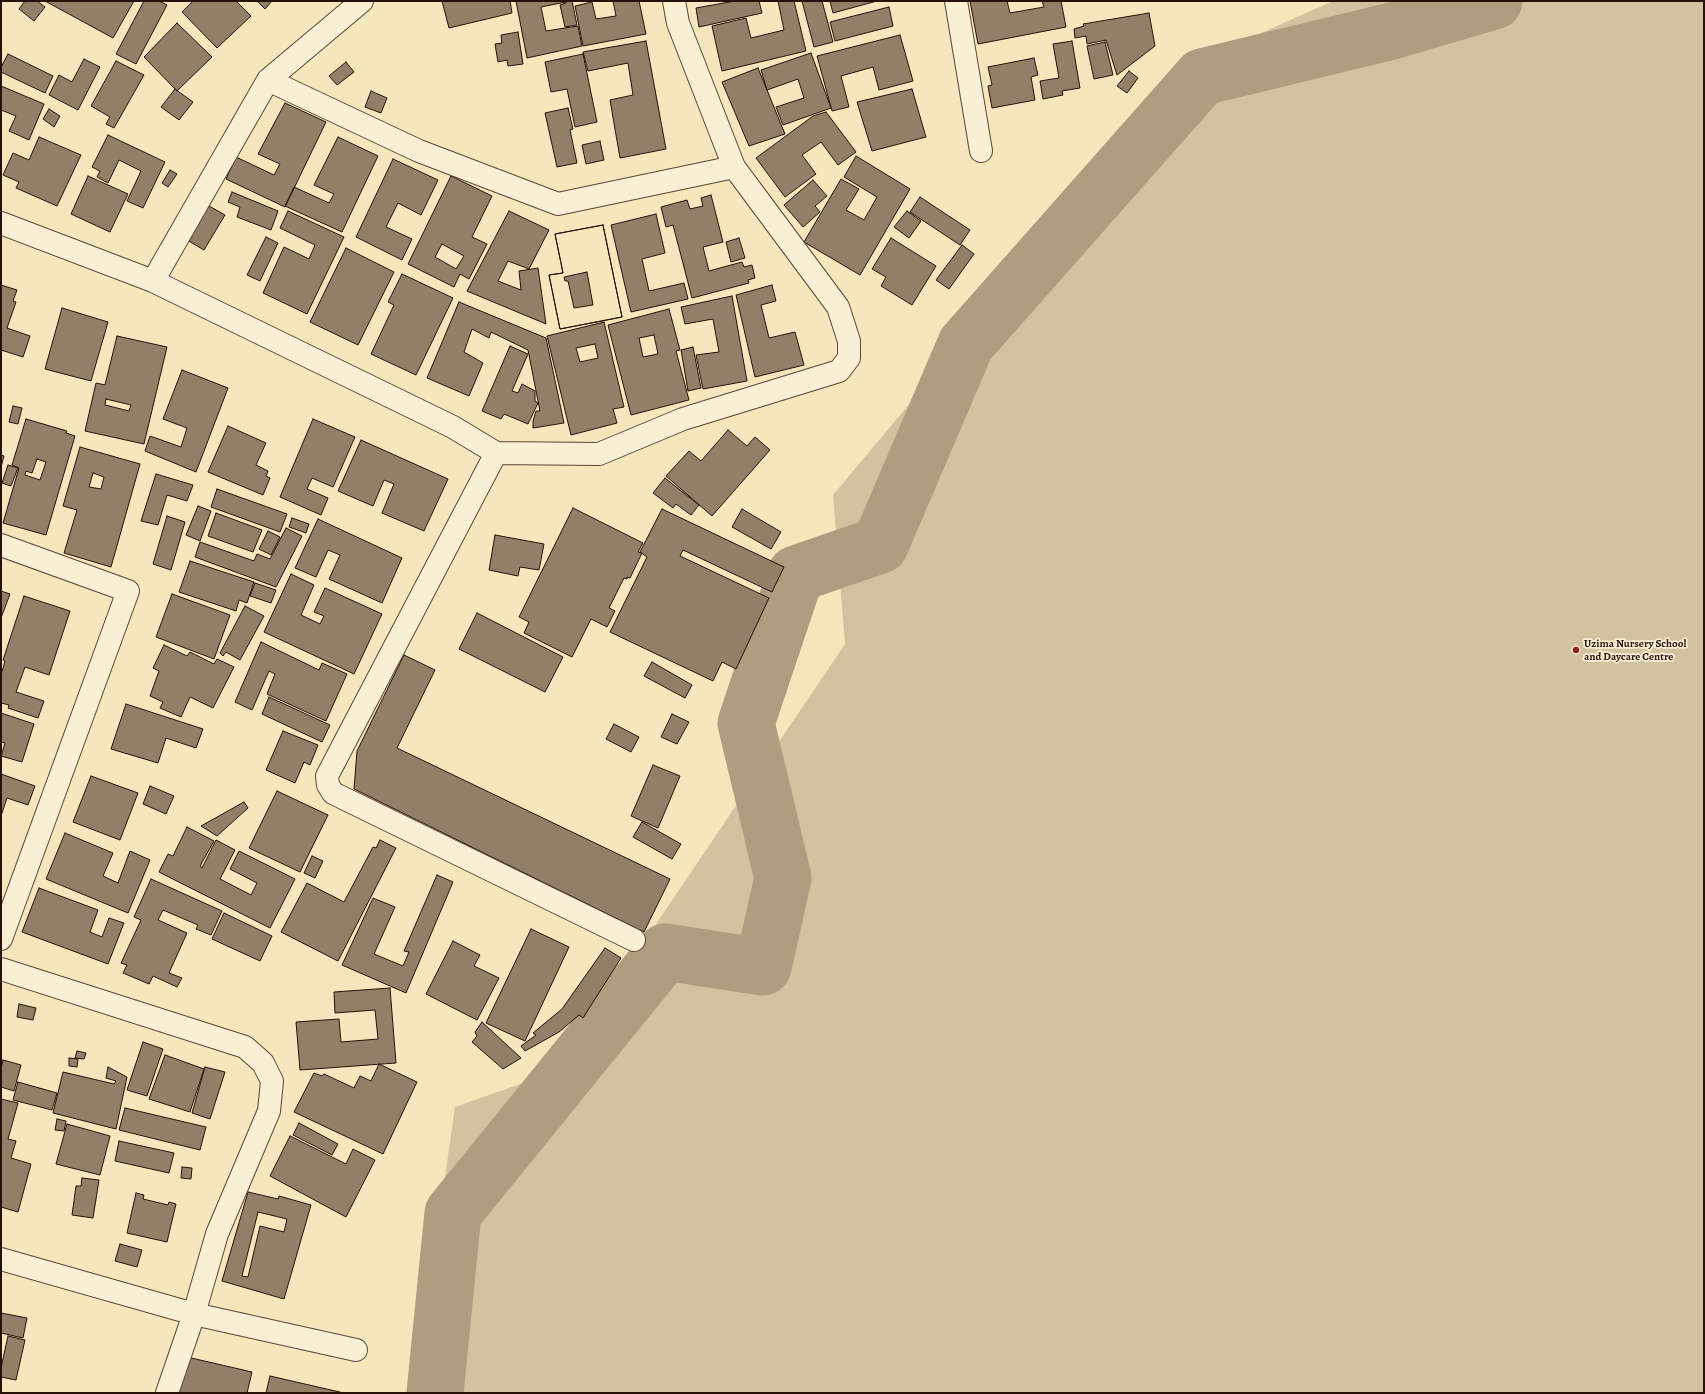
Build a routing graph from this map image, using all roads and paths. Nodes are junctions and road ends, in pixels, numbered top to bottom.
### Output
1 (362, 1) edge
2 (674, 1) edge
3 (956, 1) edge
4 (268, 80) junction
5 (981, 150) dead end
6 (734, 168) junction
7 (1, 223) edge
8 (153, 281) junction
9 (496, 453) junction
10 (1, 545) edge
11 (1, 939) edge
12 (634, 940) dead end
13 (1, 969) edge
14 (1, 1259) edge
15 (194, 1314) junction
16 (356, 1350) dead end
17 (167, 1393) edge

1 - 4 street
2 - 6 street
3 - 5 street
4 - 6 street
4 - 8 street
6 - 9 street
7 - 8 street
8 - 9 street
9 - 12 street
10 - 11 street
13 - 15 street
14 - 15 street
15 - 16 street
15 - 17 street

